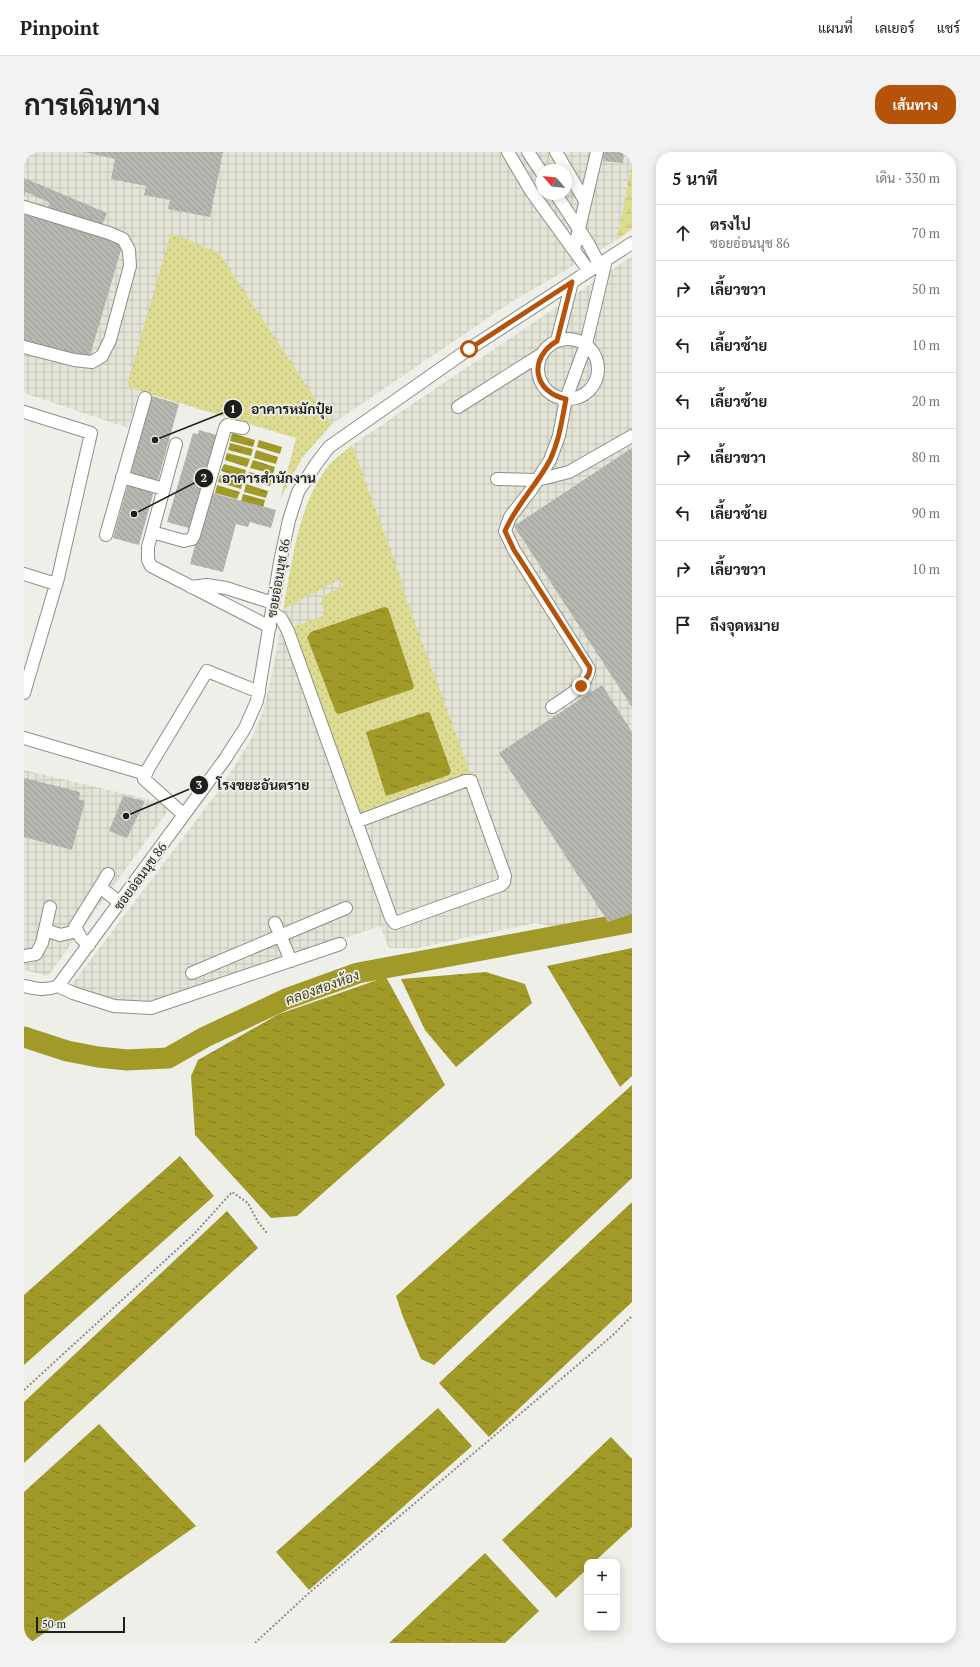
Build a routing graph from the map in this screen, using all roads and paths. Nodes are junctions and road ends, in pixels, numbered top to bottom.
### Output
1 (508, 152) edge
2 (528, 152) edge
3 (556, 152) edge
4 (597, 152) edge
5 (536, 164) edge
6 (560, 200) edge
7 (585, 201) junction
8 (24, 207) edge
9 (578, 229) junction
10 (632, 243) edge
11 (574, 250) junction
12 (603, 262) junction
13 (589, 271) junction
14 (572, 282) junction
15 (557, 341) junction
16 (586, 344) junction
17 (24, 347) edge
18 (542, 354) junction
19 (145, 398) dead end
20 (566, 399) junction
21 (458, 407) dead end
22 (24, 412) edge
23 (243, 428) dead end
24 (632, 436) edge
25 (176, 444) dead end
26 (122, 477) junction
27 (497, 479) dead end
28 (537, 480) junction
29 (164, 489) junction
30 (152, 532) junction
31 (106, 535) dead end
32 (24, 574) edge
33 (56, 584) junction
34 (191, 587) junction
35 (272, 608) junction
36 (270, 627) junction
37 (259, 692) junction
38 (24, 693) edge
39 (552, 707) dead end
40 (24, 738) edge
41 (146, 774) junction
42 (184, 816) junction
43 (356, 822) junction
44 (108, 874) dead end
45 (100, 887) junction
46 (120, 902) junction
47 (50, 908) dead end
48 (346, 908) dead end
49 (274, 923) dead end
50 (45, 930) junction
51 (78, 931) junction
52 (280, 936) junction
53 (340, 944) dead end
54 (89, 945) junction
55 (24, 956) edge
56 (291, 961) junction
57 (192, 973) dead end
58 (24, 986) edge
59 (58, 986) junction
60 (267, 1233) dead end
61 (632, 1316) edge
62 (24, 1390) edge
63 (255, 1643) edge

1 - 11 street
2 - 5 street
3 - 7 street
4 - 7 street
6 - 9 street
7 - 9 street
8 - 17 street
9 - 11 street
9 - 12 street
10 - 12 street, ซอยอ่อนนุช 86
11 - 13 street
12 - 13 street, ซอยอ่อนนุช 86
12 - 16 street
13 - 14 street, ซอยอ่อนนุช 86
14 - 15 street
14 - 35 street, ซอยอ่อนนุช 86
15 - 16 street
15 - 18 street
16 - 20 street
16 - 20 street
18 - 20 street
18 - 21 street
19 - 26 street
20 - 28 street
22 - 33 street
23 - 30 street
24 - 28 street
25 - 29 street
26 - 29 street
26 - 31 street
27 - 28 street
28 - 39 street
29 - 30 street
30 - 34 street
32 - 33 street
33 - 38 street
34 - 35 street
34 - 36 street
35 - 36 street, ซอยอ่อนนุช 86
35 - 43 street
36 - 37 street, ซอยอ่อนนุช 86
37 - 41 street
37 - 42 street, ซอยอ่อนนุช 86
40 - 41 street
41 - 42 street
42 - 46 street, ซอยอ่อนนุช 86
43 - 43 street
44 - 45 street
45 - 46 street
45 - 51 street
46 - 54 street, ซอยอ่อนนุช 86
47 - 50 street
48 - 52 street
49 - 52 street
50 - 51 street
50 - 55 street
51 - 54 street
52 - 56 street
52 - 57 street
53 - 56 street
54 - 59 street, ซอยอ่อนนุช 86
56 - 59 street
58 - 59 street
60 - 62 path
61 - 63 path

